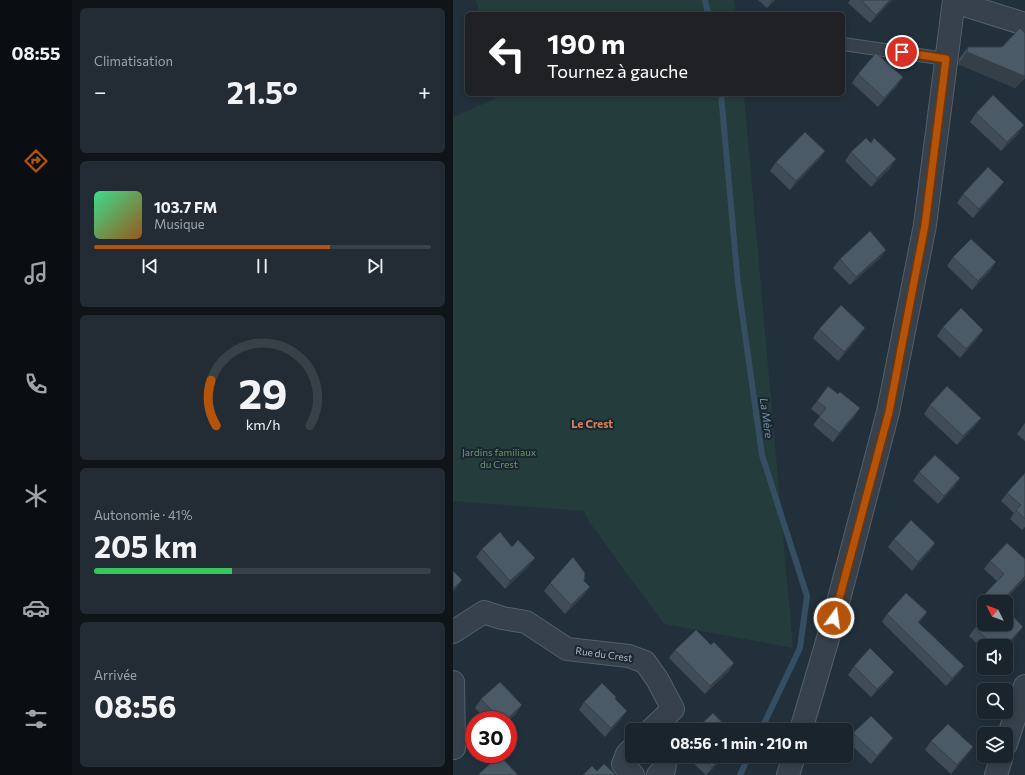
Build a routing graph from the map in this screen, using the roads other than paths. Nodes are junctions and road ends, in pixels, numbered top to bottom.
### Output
1 (956, 1) edge
2 (1025, 24) edge
3 (845, 44) edge
4 (946, 59) junction
5 (453, 632) edge
6 (453, 682) edge
7 (1025, 686) edge
8 (660, 723) edge
9 (803, 723) edge
10 (1012, 727) edge
11 (454, 748) dead end
12 (625, 759) edge
13 (666, 763) edge
14 (792, 763) edge
15 (1000, 763) edge
16 (633, 775) edge
17 (658, 775) edge
18 (788, 775) edge
19 (996, 775) edge

1 - 2 street
1 - 4 street
3 - 4 lane
4 - 9 street
5 - 8 street, Rue du Crest
6 - 11 street
7 - 10 street
12 - 16 street
13 - 17 street
14 - 18 street
15 - 19 street

